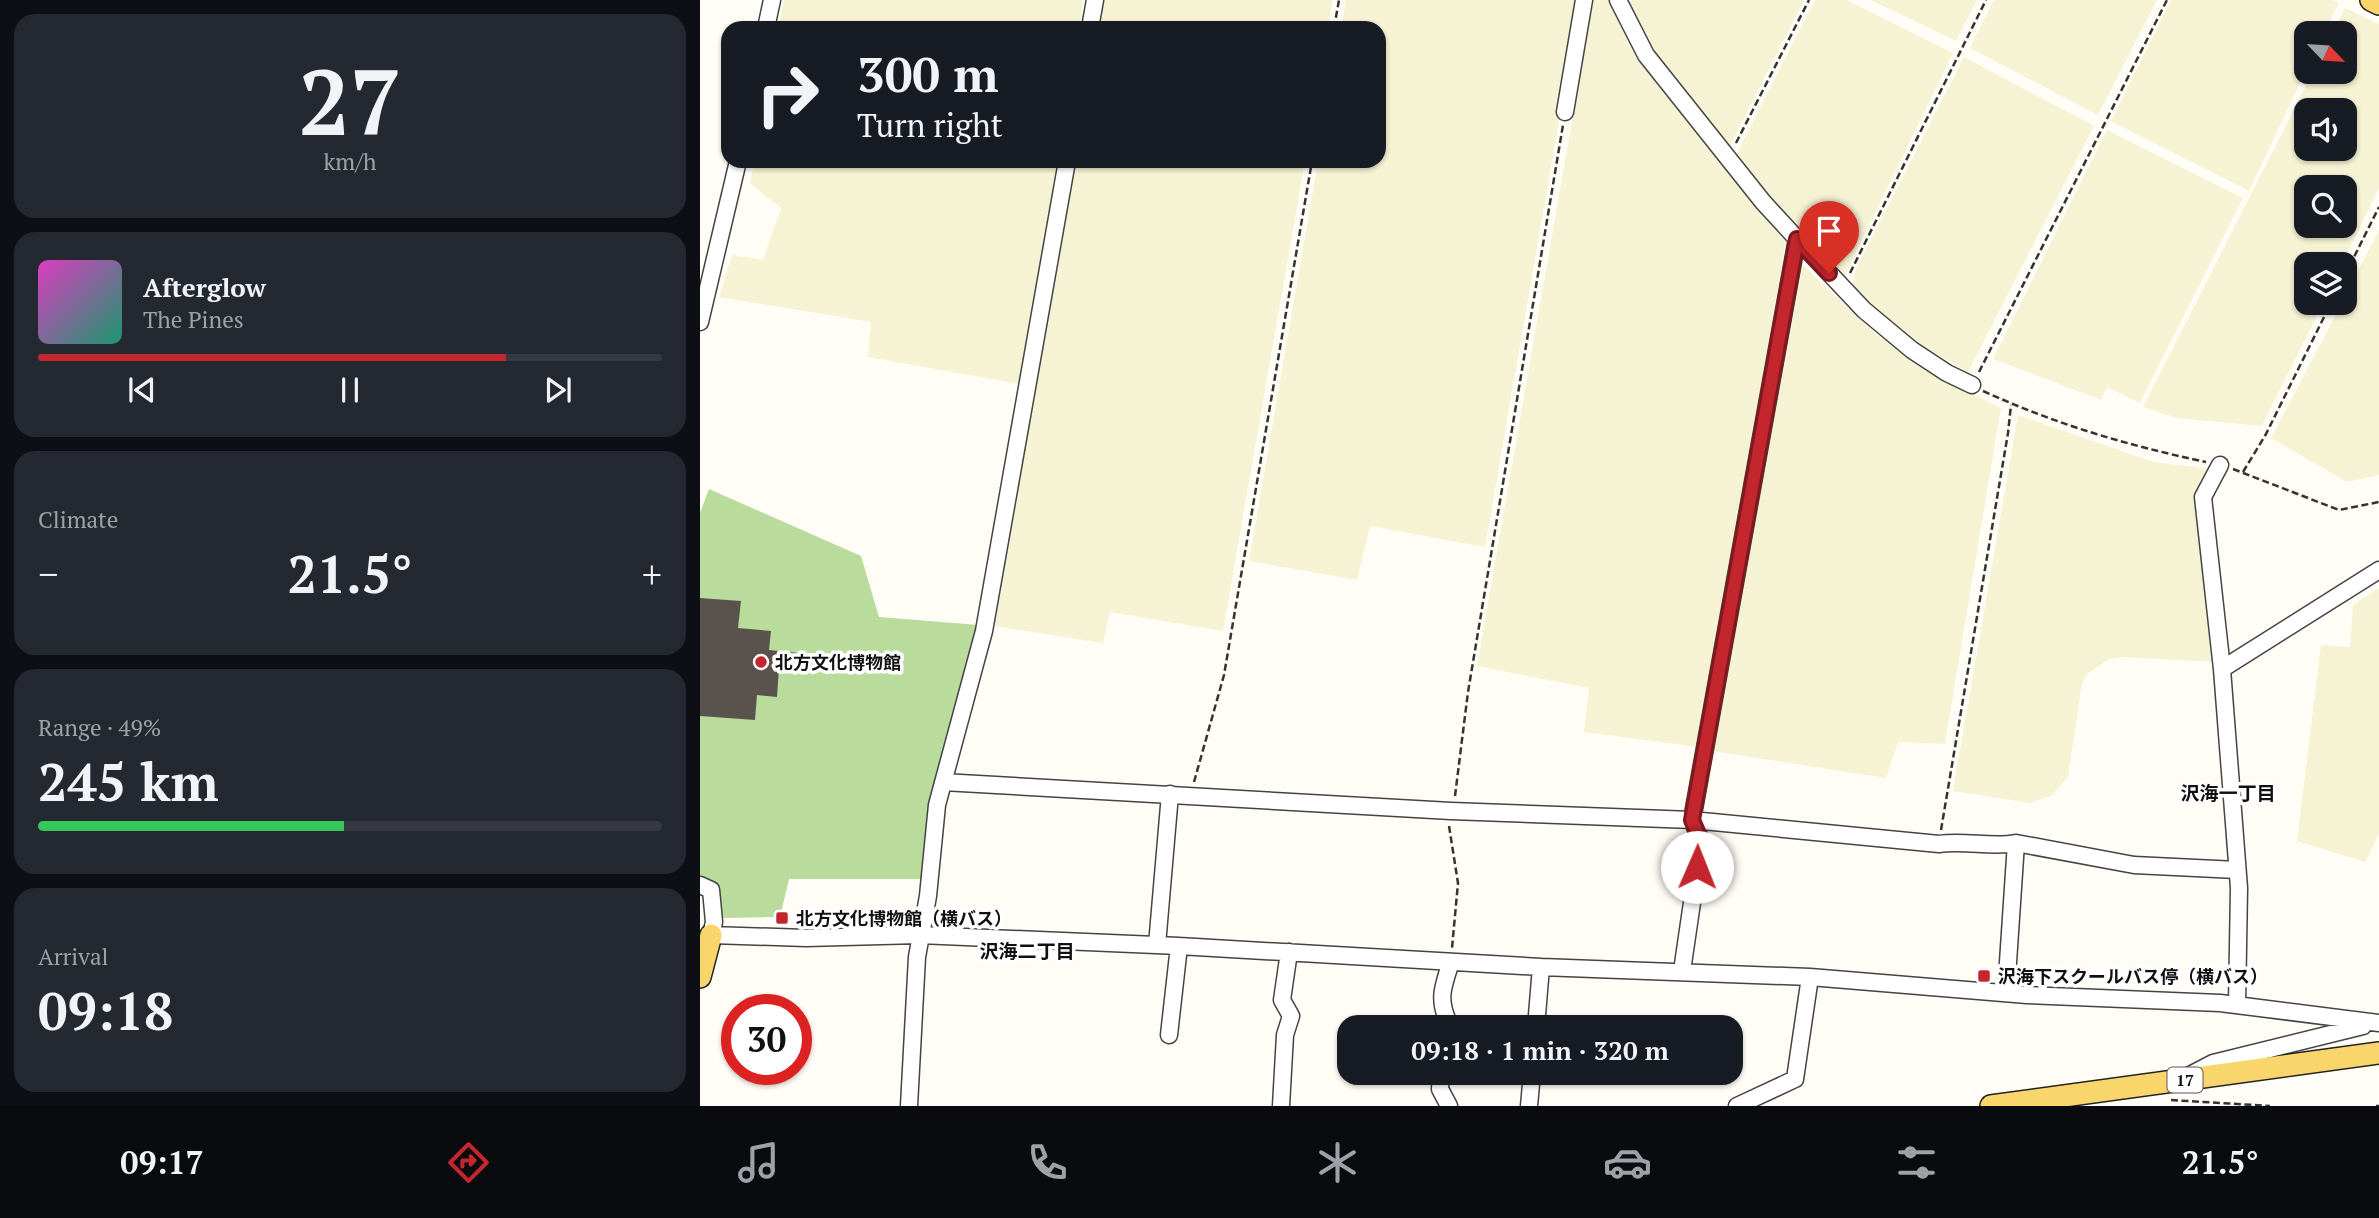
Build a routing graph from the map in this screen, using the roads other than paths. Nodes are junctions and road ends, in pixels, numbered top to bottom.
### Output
1 (772, 0) edge
2 (1095, 0) edge
3 (1584, 0) edge
4 (1618, 0) edge
5 (2371, 0) edge
6 (2379, 4) edge
7 (768, 21) edge
8 (1091, 21) edge
9 (1566, 111) road end
10 (736, 168) edge
11 (1066, 168) edge
12 (1797, 239) junction
13 (700, 322) edge
14 (1972, 385) road end
15 (2220, 465) road end
16 (2379, 570) edge
17 (2222, 669) junction
18 (943, 782) junction
19 (1170, 794) junction
20 (1692, 820) junction
21 (2016, 843) junction
22 (2237, 870) junction
23 (700, 885) edge
24 (711, 935) junction
25 (919, 935) junction
26 (1157, 945) junction
27 (1179, 946) junction
28 (1289, 952) junction
29 (1451, 962) junction
30 (1541, 967) junction
31 (1682, 971) junction
32 (700, 977) edge
33 (1810, 977) junction
34 (2006, 992) junction
35 (2237, 1005) junction
36 (1444, 1015) edge
37 (1537, 1015) edge
38 (2377, 1023) edge
39 (1169, 1035) dead end
40 (2379, 1054) edge
41 (2180, 1081) junction
42 (1440, 1085) edge
43 (1531, 1085) edge
44 (909, 1106) edge
45 (1281, 1106) edge
46 (1449, 1106) edge
47 (1530, 1106) edge
48 (1737, 1106) edge
49 (1991, 1106) edge

1 - 7 street
2 - 8 street
3 - 9 street
4 - 12 street
5 - 6 main road
10 - 13 street
11 - 18 street
12 - 14 street
12 - 20 street
15 - 17 street
16 - 17 street
17 - 22 street
18 - 19 street
18 - 25 street
19 - 20 street
19 - 26 street
20 - 21 street
20 - 31 street
21 - 22 street
21 - 34 street
22 - 35 street
23 - 24 street
24 - 25 street
24 - 32 main road
25 - 26 street
25 - 44 street
26 - 27 street
27 - 28 street
27 - 39 street
28 - 29 street
28 - 45 street
29 - 30 street
29 - 36 street
30 - 31 street
30 - 37 street
31 - 33 street
33 - 34 street
33 - 48 street
34 - 35 street
35 - 38 street
38 - 41 street
40 - 41 main road, 17
41 - 49 main road, 17
42 - 46 street
43 - 47 street

